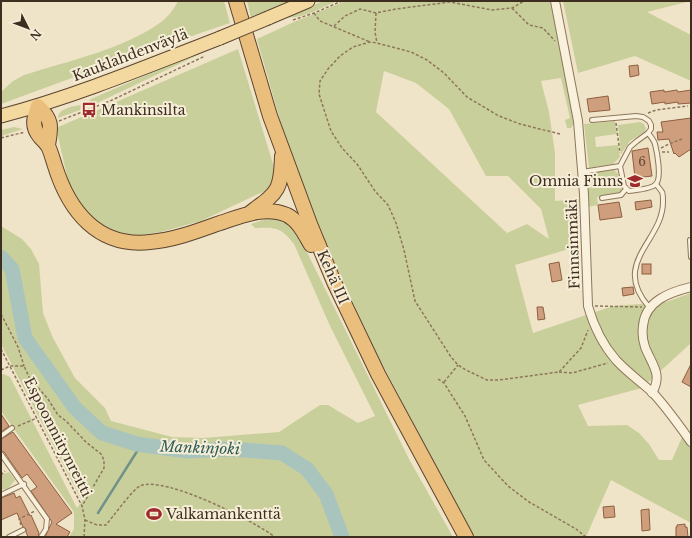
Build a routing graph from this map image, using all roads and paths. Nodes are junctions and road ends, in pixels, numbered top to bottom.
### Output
1 (236, 1) edge
2 (308, 1) edge
3 (342, 1) edge
4 (524, 1) edge
5 (555, 1) edge
6 (512, 8) junction
7 (314, 13) junction
8 (376, 13) junction
9 (293, 20) dead end
10 (334, 26) junction
11 (370, 42) junction
12 (563, 42) junction
13 (377, 43) junction
14 (207, 55) dead end
15 (38, 106) junction
16 (688, 106) dead end
17 (1, 116) edge
18 (643, 117) junction
19 (616, 118) junction
20 (592, 120) dead end
21 (58, 121) dead end
22 (28, 131) dead end
23 (648, 133) junction
24 (560, 134) dead end
25 (1, 138) edge
26 (682, 139) dead end
27 (283, 151) junction
28 (656, 152) junction
29 (620, 164) junction
30 (582, 172) junction
31 (656, 184) junction
32 (626, 189) junction
33 (602, 198) dead end
34 (250, 213) junction
35 (690, 240) edge
36 (691, 256) edge
37 (334, 282) junction
38 (691, 287) edge
39 (588, 306) junction
40 (649, 307) junction
41 (1, 314) edge
42 (592, 321) junction
43 (1, 349) edge
44 (617, 361) junction
45 (458, 365) junction
46 (10, 366) junction
47 (24, 366) junction
48 (1, 370) edge
49 (559, 372) junction
50 (438, 379) dead end
51 (444, 383) junction
52 (652, 393) junction
53 (37, 418) junction
54 (12, 428) joint
55 (1, 436) edge
56 (691, 442) edge
57 (1, 454) edge
58 (24, 484) junction
59 (1, 494) edge
60 (82, 506) junction
61 (40, 508) junction
62 (85, 520) junction
63 (23, 530) joint
64 (12, 536) edge
65 (41, 537) edge
66 (84, 537) edge
67 (275, 537) edge
68 (466, 537) edge
69 (586, 537) edge

1 - 27 highway, Kehä III
2 - 15 main road, Kauklahdenväylä, bridge
3 - 7 path
4 - 6 path
5 - 12 street, Finnsinmäki
6 - 8 path
6 - 12 path
7 - 9 path
7 - 10 path
8 - 10 path
8 - 13 path
10 - 11 path
11 - 13 path
11 - 45 path
12 - 30 street, Finnsinmäki
13 - 24 path
14 - 21 path
15 - 17 main road, Kauklahdenväylä
15 - 34 highway
16 - 18 path
18 - 19 lane
18 - 23 lane
19 - 20 lane
19 - 29 path
22 - 25 path
23 - 28 lane
23 - 29 lane
26 - 28 path
27 - 34 highway
27 - 37 highway, Kehä III
28 - 31 lane
29 - 30 lane
29 - 32 lane
30 - 39 street, Finnsinmäki
31 - 32 lane
31 - 40 lane
32 - 33 lane
34 - 37 highway
35 - 36 lane
37 - 68 highway, Kehä III
38 - 40 street
39 - 40 path
39 - 42 street, Finnsinmäki
40 - 52 street
41 - 47 path
42 - 44 street, Finnsinmäki
42 - 49 path
43 - 46 path, Espoonniitynreitti
44 - 49 path
44 - 52 street, Finnsinmäki
45 - 49 path
45 - 51 path
46 - 47 path
46 - 48 path
46 - 53 path, Espoonniitynreitti
47 - 60 path
50 - 51 path
51 - 69 path
52 - 56 street, Finnsinmäki
53 - 54 path
53 - 60 path, Espoonniitynreitti
54 - 55 lane
57 - 58 lane
58 - 59 lane
58 - 61 lane
60 - 62 path, Espoonniitynreitti
61 - 63 path
61 - 65 lane
62 - 66 path, Espoonniitynreitti
62 - 67 path
63 - 64 lane

